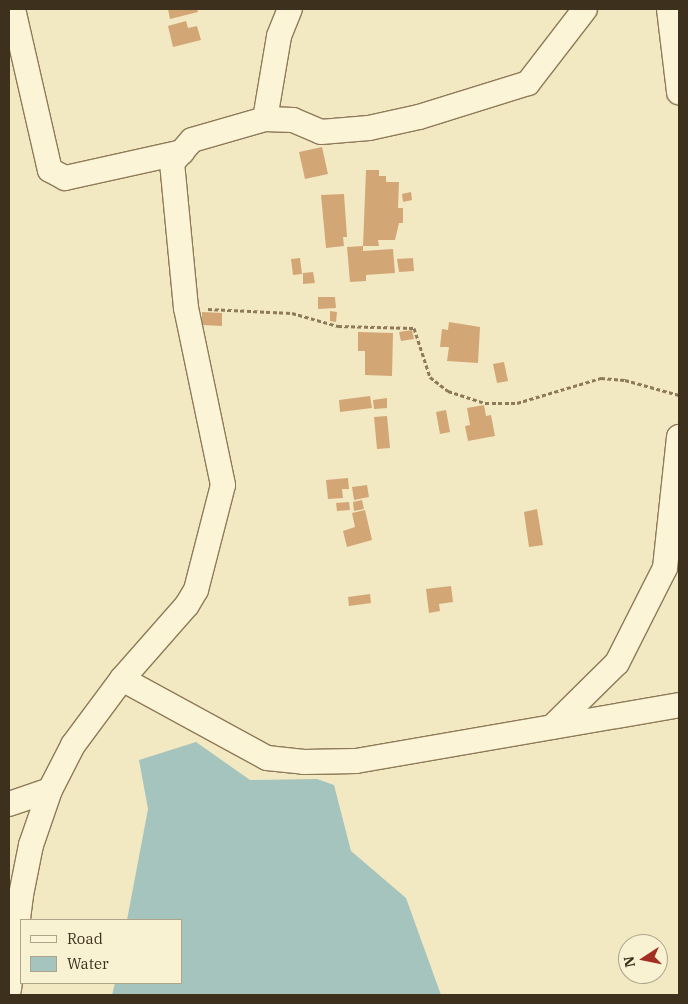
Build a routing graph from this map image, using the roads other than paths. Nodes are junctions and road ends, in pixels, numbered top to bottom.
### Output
1 (12, 9) edge
2 (290, 9) edge
3 (585, 9) edge
4 (670, 9) edge
5 (679, 92) edge
6 (265, 119) junction
7 (182, 152) junction
8 (679, 436) edge
9 (122, 678) junction
10 (679, 705) edge
11 (552, 727) junction
12 (50, 790) junction
13 (9, 804) edge
14 (9, 989) edge

1 - 7 street
2 - 6 street
3 - 6 street
4 - 5 street
6 - 7 street
7 - 9 street
8 - 11 street
9 - 11 street
9 - 12 street
10 - 11 street
12 - 13 street
12 - 14 street

